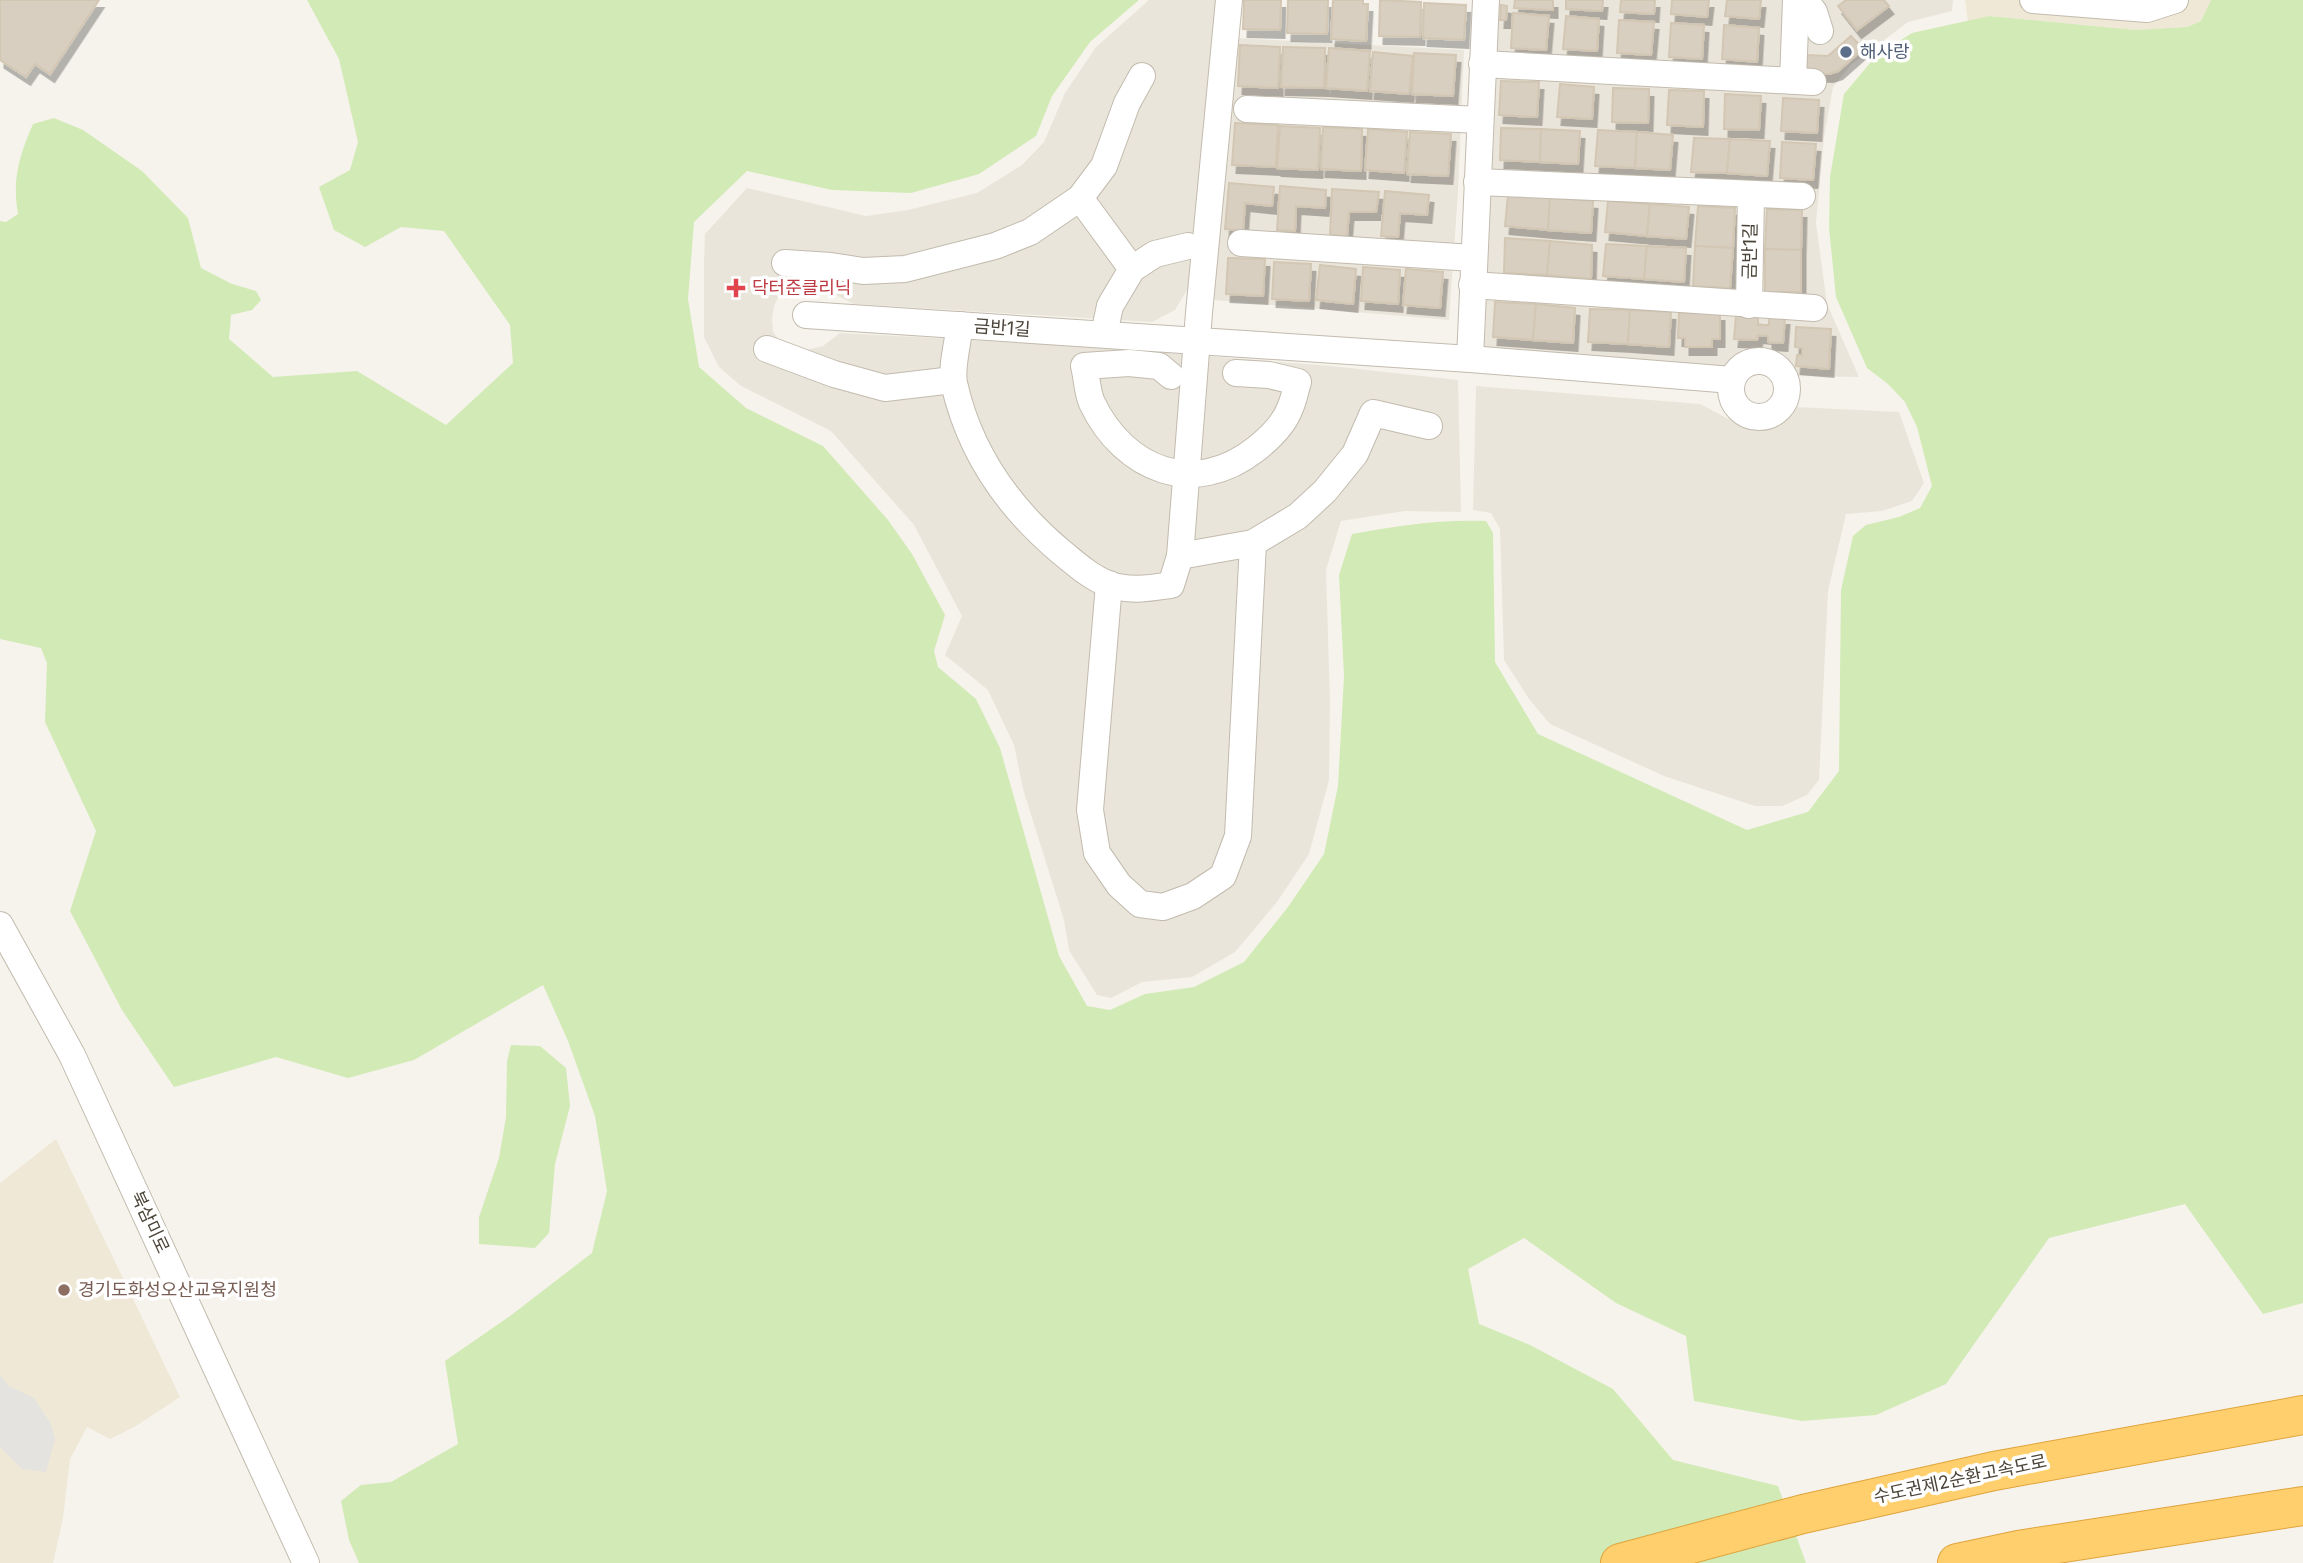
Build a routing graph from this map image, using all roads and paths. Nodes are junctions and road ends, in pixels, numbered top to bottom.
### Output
1 (1229, 0) edge
2 (1486, 0) edge
3 (1796, 0) edge
4 (1805, 0) edge
5 (2033, 0) edge
6 (2175, 0) edge
7 (2090, 2) edge
8 (1820, 31) dead end
9 (1482, 64) junction
10 (1142, 76) dead end
11 (1247, 108) dead end
12 (1480, 120) junction
13 (1477, 182) junction
14 (1751, 195) junction
15 (1802, 196) dead end
16 (1080, 198) junction
17 (1241, 243) dead end
18 (1188, 246) dead end
19 (1473, 258) junction
20 (785, 263) dead end
21 (1132, 269) junction
22 (1472, 285) junction
23 (1749, 305) junction
24 (1814, 307) dead end
25 (806, 315) dead end
26 (960, 325) junction
27 (1104, 334) junction
28 (1198, 341) junction
29 (767, 349) dead end
30 (1470, 359) junction
31 (1236, 373) dead end
32 (1171, 376) dead end
33 (953, 380) junction
34 (1732, 380) dead end
35 (1429, 426) dead end
36 (1186, 475) junction
37 (1253, 543) junction
38 (1180, 556) junction
39 (1109, 584) junction
40 (0, 925) edge
41 (2303, 1415) edge
42 (2303, 1506) edge
43 (306, 1563) edge
44 (1620, 1563) edge
45 (1957, 1563) edge

1 - 28 street
2 - 9 street
3 - 9 street
4 - 8 street
5 - 7 street
6 - 7 street
9 - 12 street
10 - 16 street
11 - 12 street
12 - 13 street
13 - 14 street
13 - 19 street
14 - 15 street
14 - 23 street, 금반1길
16 - 20 street
16 - 21 street
17 - 19 street
18 - 21 street
19 - 22 street
21 - 27 street
22 - 23 street, 금반1길
22 - 30 street
23 - 24 street
25 - 26 street, 금반1길
26 - 27 street, 금반1길
26 - 33 street
27 - 28 street, 금반1길
28 - 30 street, 금반1길
28 - 36 street
29 - 33 street
30 - 34 street, 금반1길
31 - 36 street
32 - 36 street
33 - 39 street
35 - 37 street
36 - 38 street
37 - 38 street
37 - 39 street
38 - 39 street
40 - 43 street, 북삼미로
41 - 44 highway, 수도권제2순환고속도로
42 - 45 highway

